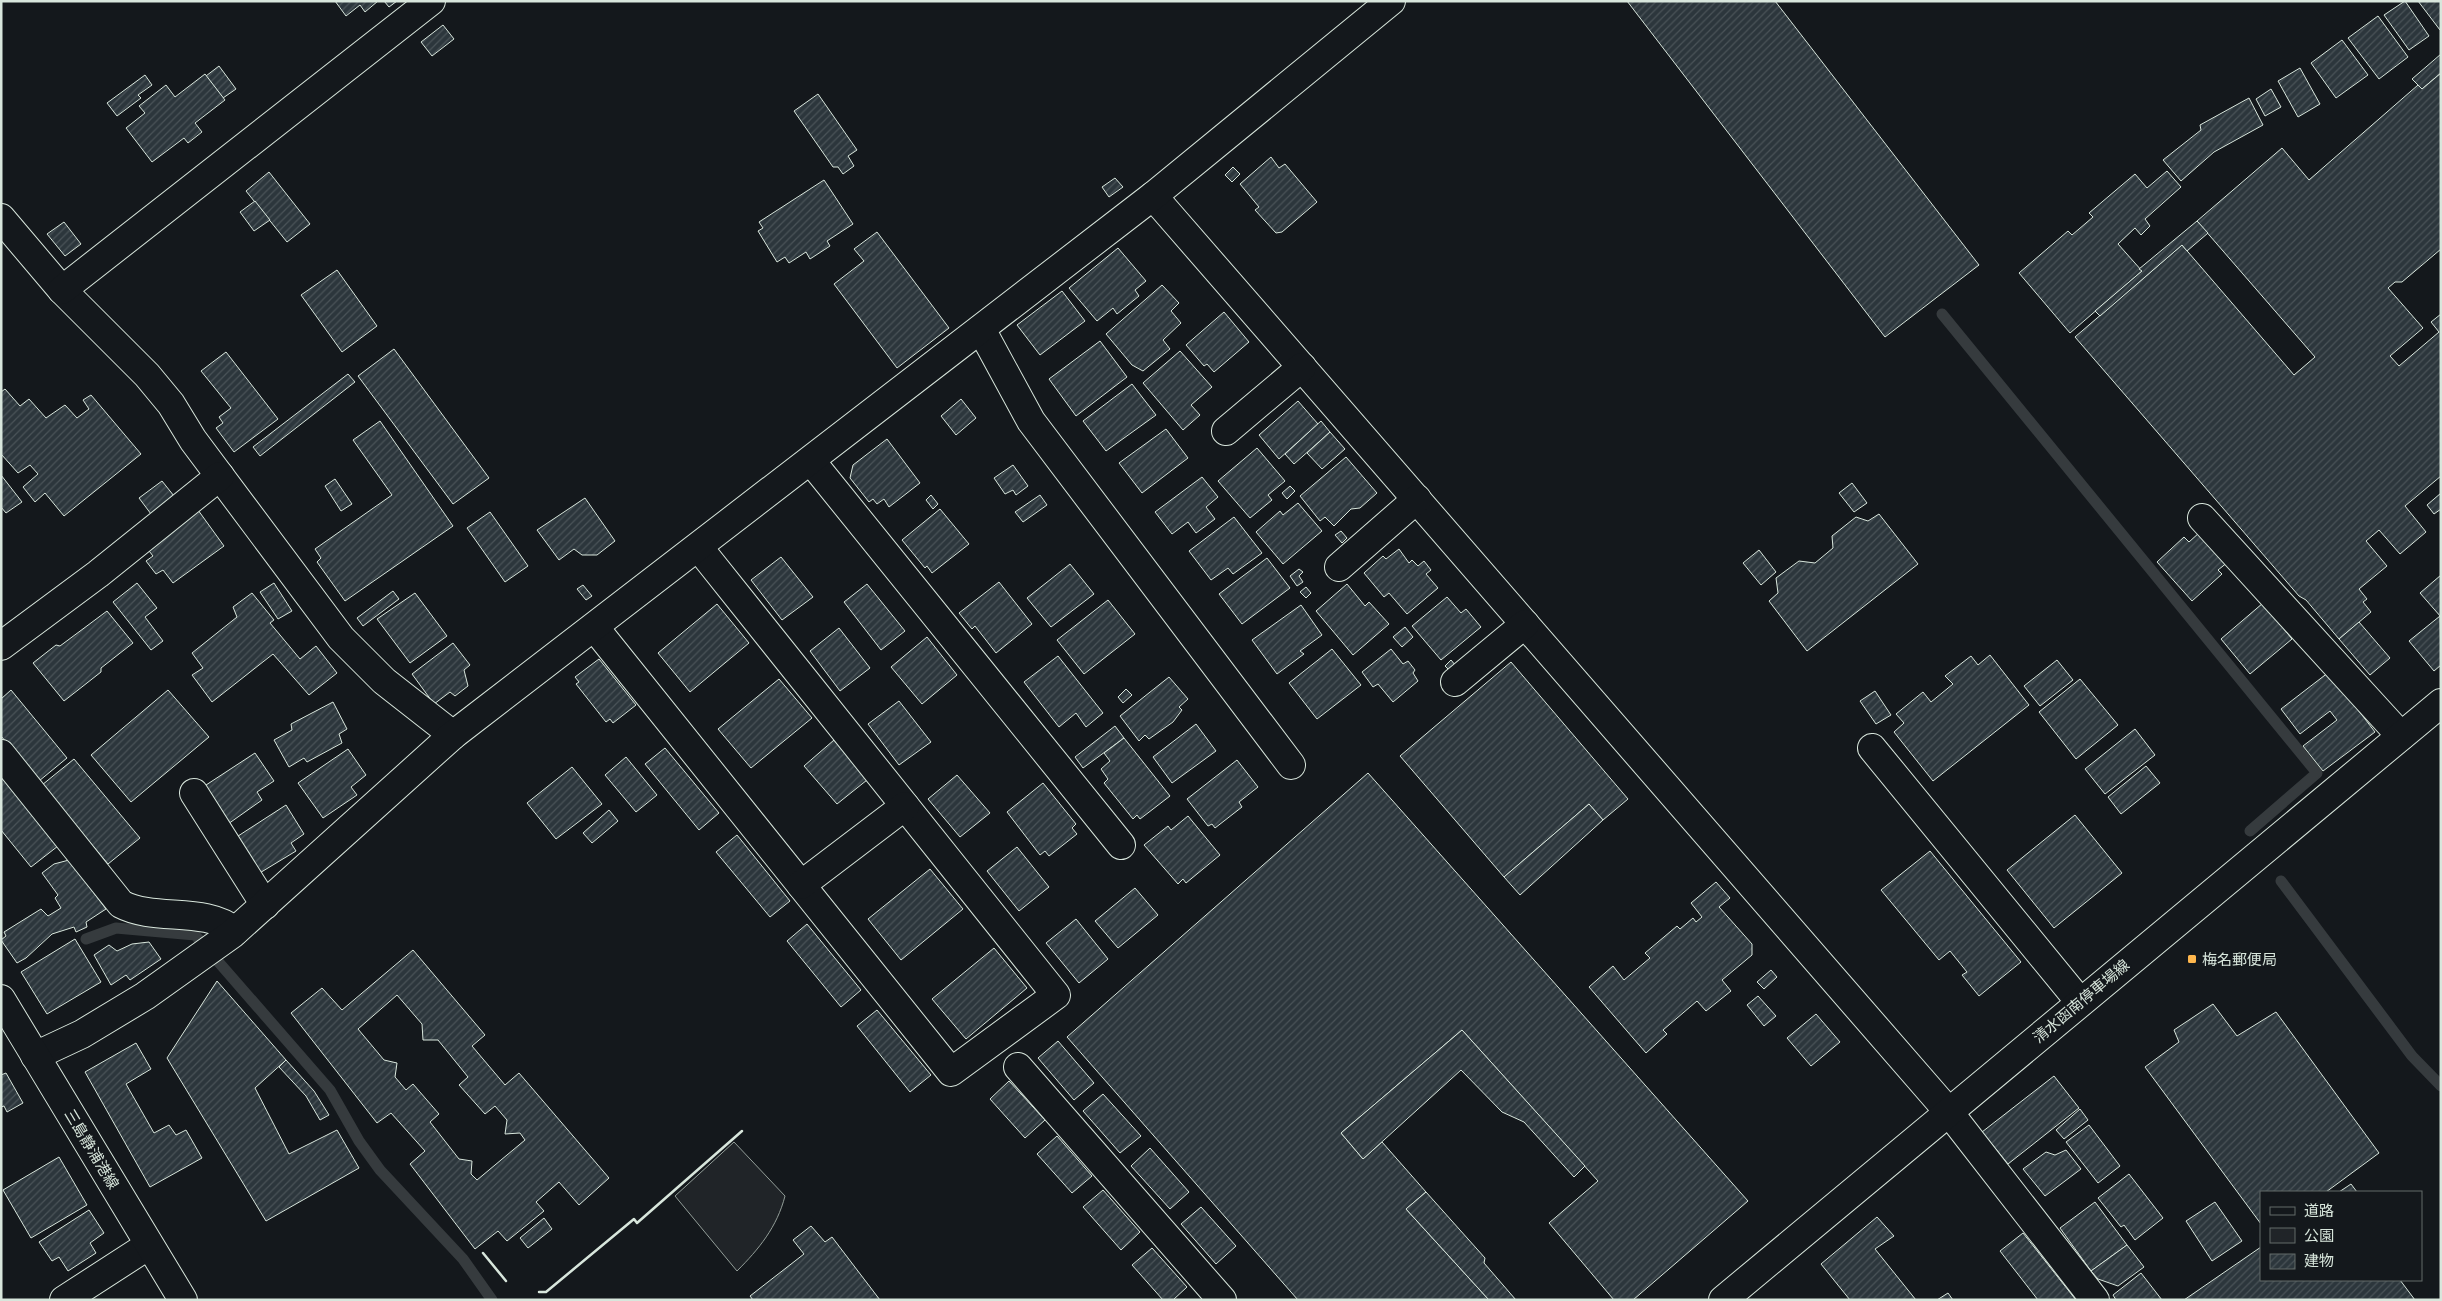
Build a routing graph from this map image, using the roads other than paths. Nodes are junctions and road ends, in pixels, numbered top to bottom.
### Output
1 (431, 1) edge
2 (1392, 1) edge
3 (1153, 196) junction
4 (1, 218) edge
5 (62, 290) junction
6 (981, 329) junction
7 (1302, 367) junction
8 (1226, 431) dead end
9 (811, 461) junction
10 (220, 476) junction
11 (1417, 499) junction
12 (2202, 518) dead end
13 (699, 548) junction
14 (1340, 567) dead end
15 (1525, 624) junction
16 (595, 628) junction
17 (1, 646) edge
18 (1454, 682) dead end
19 (2441, 703) edge
20 (454, 735) junction
21 (2401, 736) junction
22 (1872, 748) dead end
23 (1, 754) edge
24 (1291, 765) dead end
25 (194, 793) dead end
26 (905, 806) junction
27 (1121, 845) dead end
28 (801, 885) junction
29 (265, 905) junction
30 (235, 931) junction
31 (1, 999) edge
32 (2080, 1002) junction
33 (35, 1056) junction
34 (1018, 1067) dead end
35 (1948, 1111) junction
36 (149, 1245) junction
37 (64, 1300) edge
38 (183, 1300) edge
39 (1222, 1300) edge
40 (1723, 1300) edge
41 (2095, 1300) edge

1 - 5 street
2 - 3 street
3 - 6 street
3 - 7 street
4 - 5 street
5 - 10 street
6 - 9 street
6 - 24 street
7 - 8 street
7 - 11 street
9 - 13 street
9 - 27 street
10 - 17 street
10 - 20 street
11 - 14 street
11 - 15 street
12 - 21 street
13 - 16 street
13 - 26 street
15 - 18 street
15 - 35 street
16 - 20 street
16 - 28 street
19 - 21 street, 清水函南停車場線
20 - 29 street
21 - 32 street, 清水函南停車場線
22 - 32 street
23 - 30 street
25 - 29 street
26 - 28 street
26 - 28 street
29 - 30 street
30 - 33 street
31 - 33 street, 三島静浦港線
32 - 35 street, 清水函南停車場線
33 - 36 street, 三島静浦港線
34 - 39 street
35 - 40 street, 清水函南停車場線
35 - 41 street
36 - 37 street
36 - 38 street, 三島静浦港線

